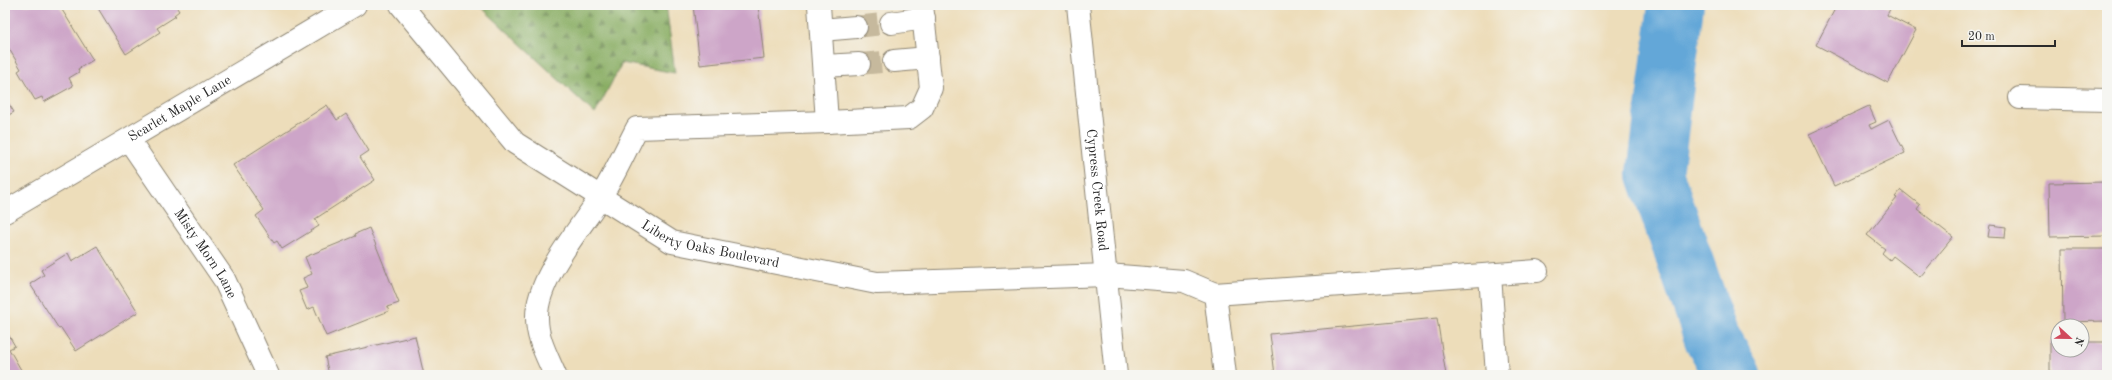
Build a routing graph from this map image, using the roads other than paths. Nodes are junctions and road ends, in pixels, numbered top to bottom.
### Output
1 (355, 5) edge
2 (401, 5) edge
3 (819, 5) edge
4 (1078, 5) edge
5 (923, 12) edge
6 (891, 23) tunnel mouth
7 (856, 27) tunnel mouth
8 (821, 30) junction
9 (928, 58) junction
10 (894, 62) tunnel mouth
11 (859, 64) tunnel mouth
12 (824, 66) junction
13 (2020, 98) dead end
14 (2107, 100) edge
15 (827, 122) junction
16 (129, 140) junction
17 (601, 197) junction
18 (5, 212) edge
19 (1537, 271) dead end
20 (1490, 274) junction
21 (1107, 275) junction
22 (1215, 294) junction
23 (268, 375) edge
24 (555, 375) edge
25 (1116, 375) edge
26 (1225, 375) edge
27 (1497, 375) edge

1 - 16 street, Scarlet Maple Lane
2 - 17 street, Liberty Oaks Boulevard
3 - 8 street
4 - 21 street, Cypress Creek Road
5 - 6 street
5 - 9 street
7 - 8 street
8 - 12 street
9 - 10 street
9 - 15 street
11 - 12 street
12 - 15 street
13 - 14 street
15 - 17 street
16 - 18 street, Scarlet Maple Lane
16 - 23 street, Misty Morn Lane
17 - 21 street, Liberty Oaks Boulevard
17 - 24 street
19 - 20 street
20 - 22 street
20 - 27 street
21 - 22 street, Liberty Oaks Boulevard
21 - 25 street, Cypress Creek Road
22 - 26 street

